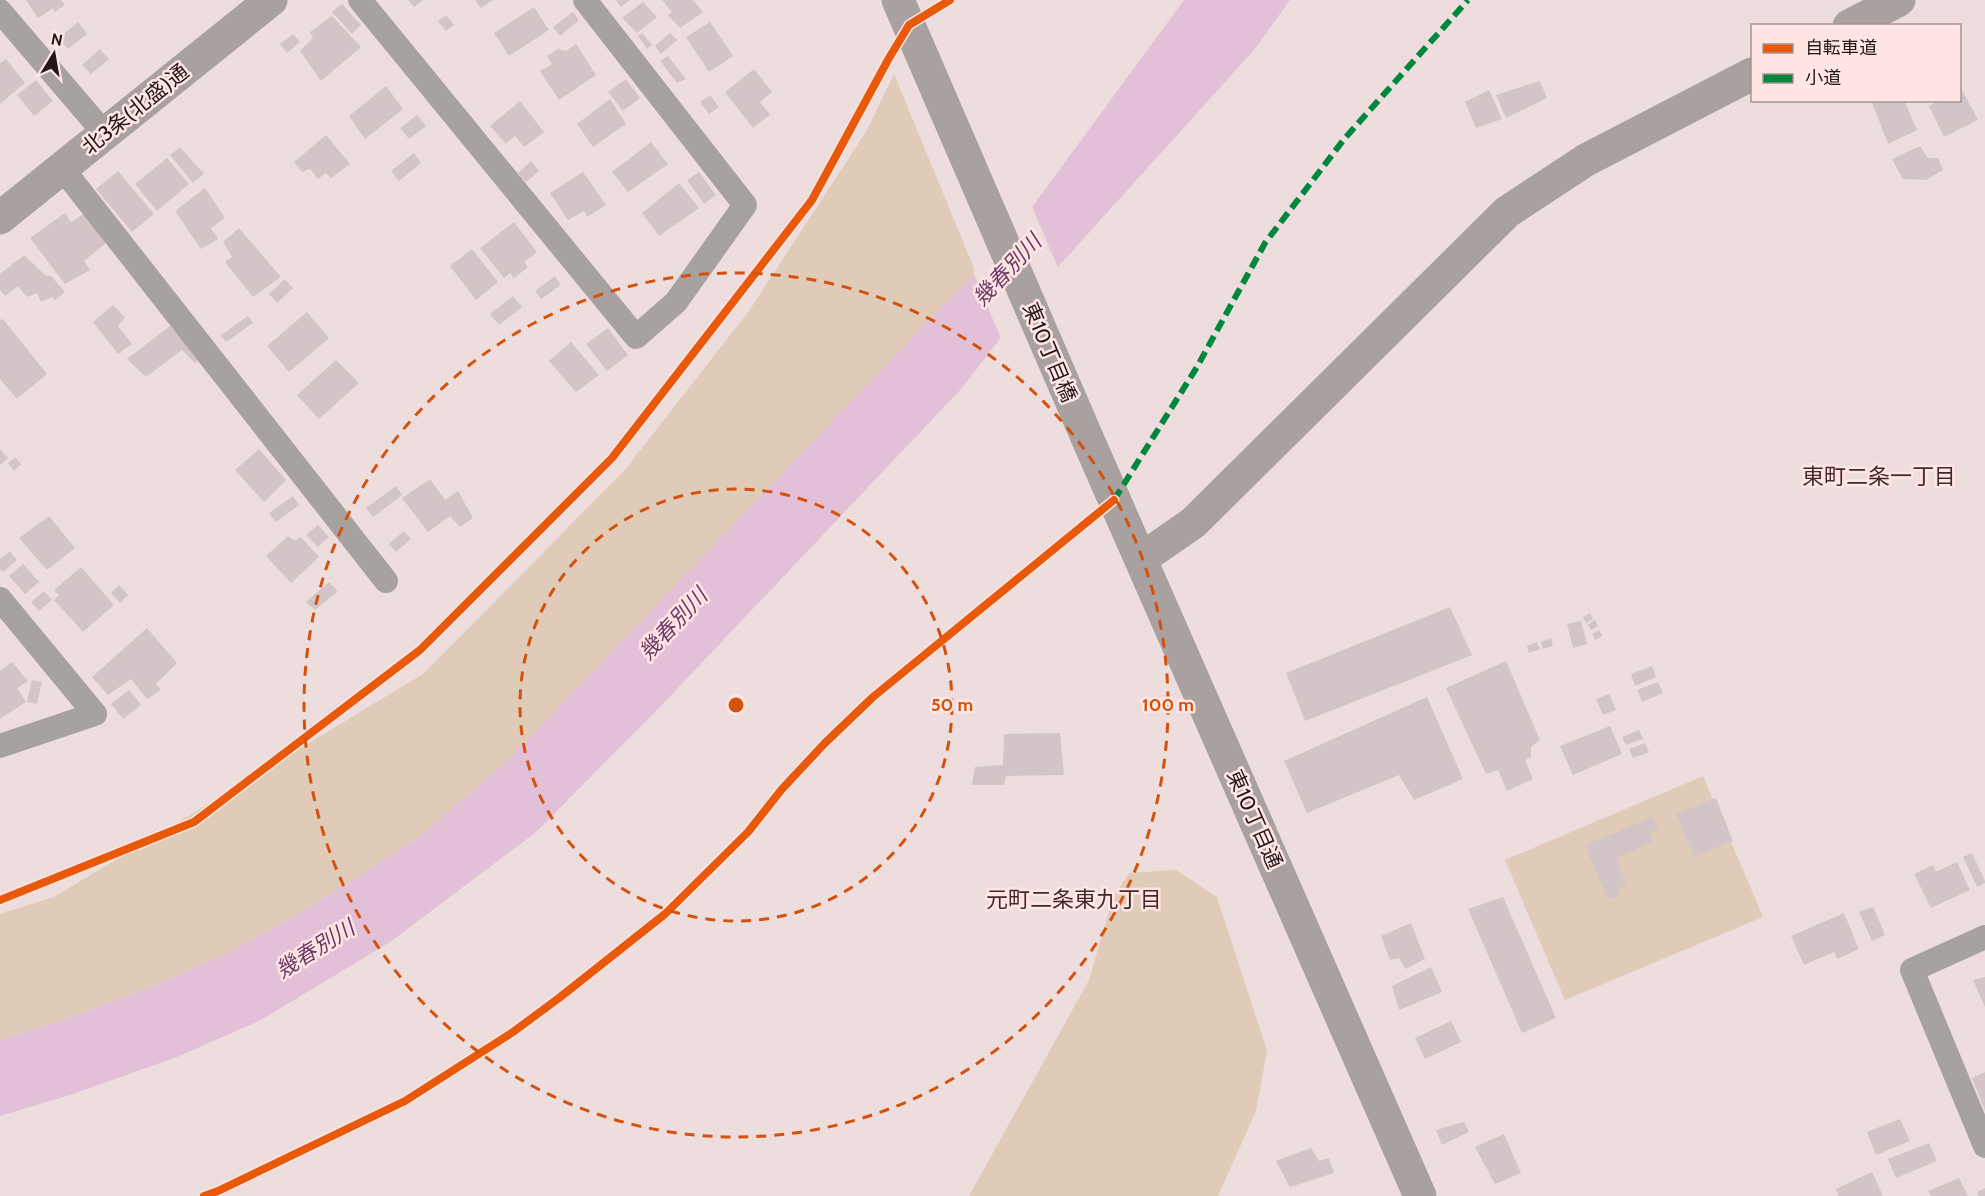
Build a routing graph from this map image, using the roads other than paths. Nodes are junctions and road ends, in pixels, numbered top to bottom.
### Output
1 (360, 0) edge
2 (585, 0) edge
3 (898, 0) edge
4 (1899, 0) edge
5 (268, 1) edge
6 (0, 11) edge
7 (1852, 24) edge
8 (1751, 76) edge
9 (105, 134) junction
10 (62, 168) junction
11 (0, 218) edge
12 (1089, 442) joint
13 (1141, 559) junction
14 (386, 581) dead end
15 (0, 599) edge
16 (0, 746) edge
17 (1985, 937) edge
18 (1985, 1146) edge
19 (1420, 1196) edge

1 - 2 street
3 - 12 street, 東10丁目橋
4 - 7 street
5 - 9 street, 北3条(北盛)通
6 - 9 street
8 - 13 street
9 - 10 street, 北3条(北盛)通
10 - 11 street, 北3条(北盛)通
10 - 14 street
12 - 13 street, 東10丁目通
13 - 19 street, 東10丁目通
15 - 16 street
17 - 18 street

